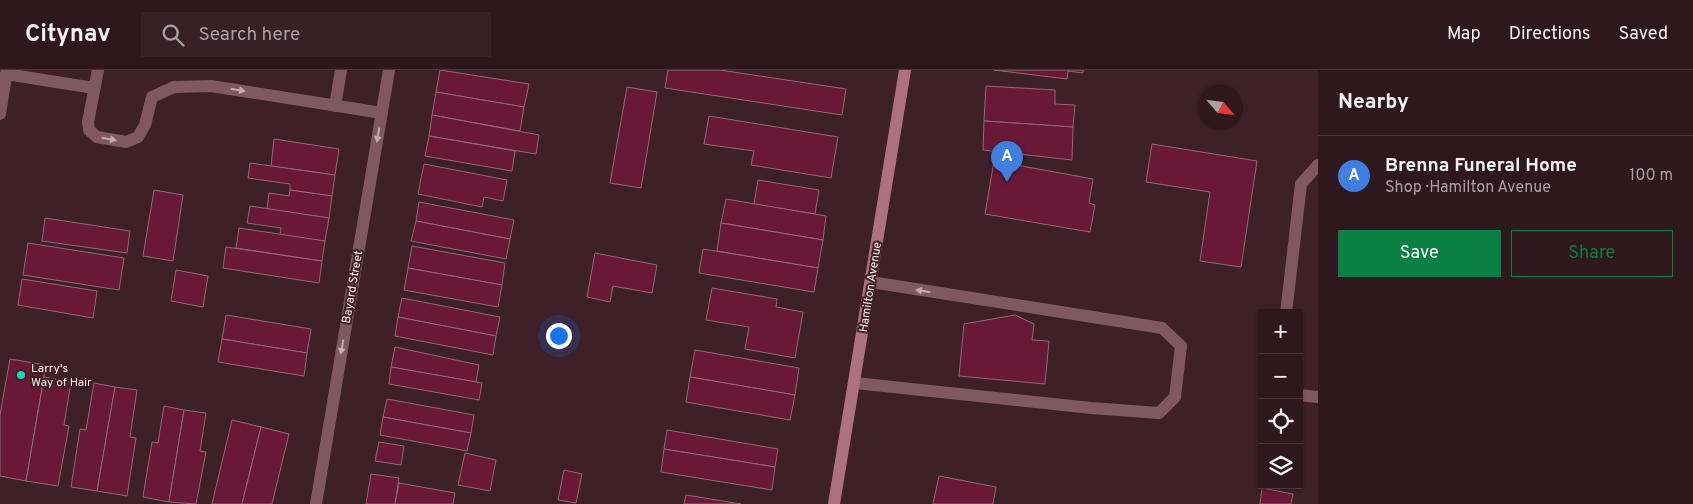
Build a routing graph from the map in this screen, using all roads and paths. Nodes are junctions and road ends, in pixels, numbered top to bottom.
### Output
1 (98, 70) edge
2 (340, 70) edge
3 (389, 70) edge
4 (906, 70) edge
5 (7, 72) edge
6 (94, 88) junction
7 (335, 106) junction
8 (382, 113) junction
9 (0, 114) edge
10 (1318, 165) edge
11 (871, 282) junction
12 (1286, 309) edge
13 (855, 383) junction
14 (1303, 395) edge
15 (1318, 397) edge
16 (316, 504) edge
17 (834, 504) edge

1 - 6 street
2 - 7 street
3 - 8 street, Bayard Street
4 - 11 main road, Hamilton Avenue
5 - 6 street
5 - 9 street
6 -> 7 street
7 - 8 street
8 -> 16 street, Bayard Street
10 - 12 street
11 - 13 main road, Hamilton Avenue
13 -> 11 street
13 - 17 main road, Hamilton Avenue
14 - 15 street

